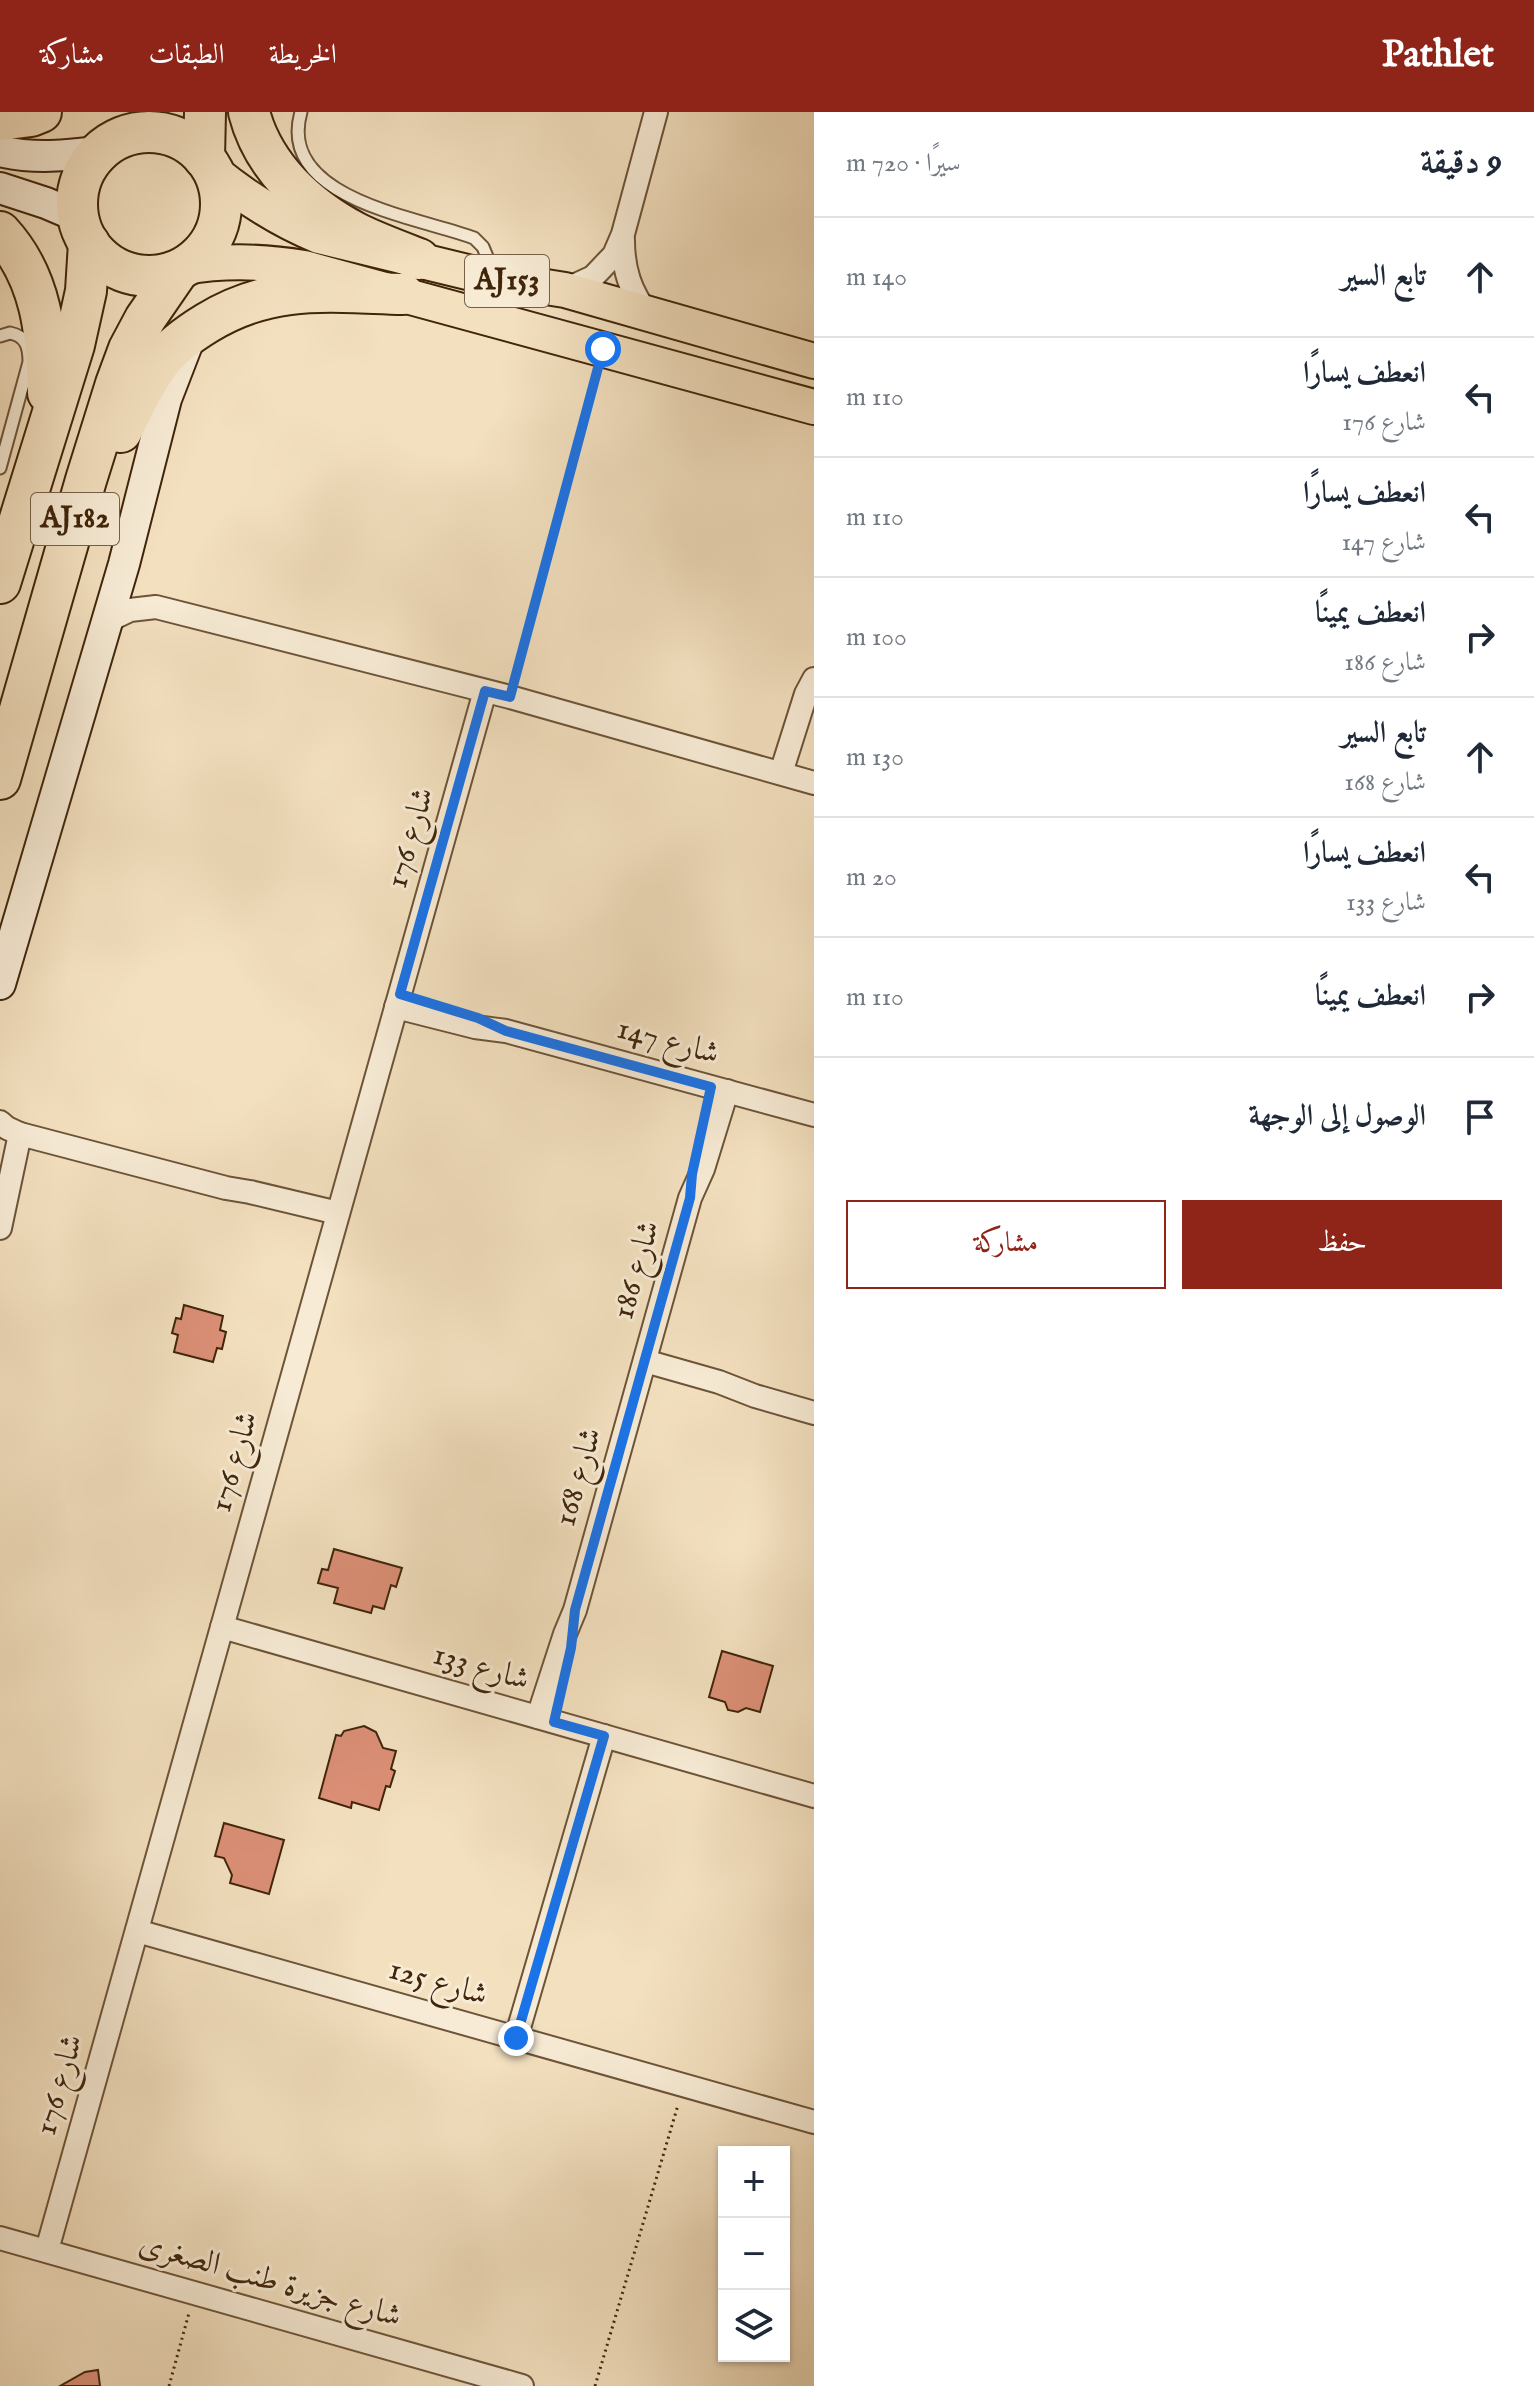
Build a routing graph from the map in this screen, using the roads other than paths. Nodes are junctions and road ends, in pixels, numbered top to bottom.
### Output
1 (41, 112) edge
2 (205, 112) edge
3 (301, 112) edge
4 (656, 112) edge
5 (251, 114) edge
6 (0, 120) edge
7 (118, 134) edge
8 (0, 151) edge
9 (209, 165) junction
10 (0, 188) edge
11 (84, 230) junction
12 (0, 232) edge
13 (623, 234) junction
14 (181, 269) junction
15 (411, 276) junction
16 (496, 279) junction
17 (565, 290) junction
18 (648, 315) junction
19 (193, 332) junction
20 (0, 336) edge
21 (814, 361) edge
22 (814, 407) edge
23 (49, 429) junction
24 (0, 468) edge
25 (86, 480) junction
26 (124, 564) junction
27 (0, 583) edge
28 (156, 607) junction
29 (107, 621) junction
30 (814, 679) edge
31 (485, 691) junction
32 (814, 694) edge
33 (797, 778) edge
34 (0, 779) edge
35 (0, 984) edge
36 (398, 1000) junction
37 (719, 1089) junction
38 (814, 1115) edge
39 (7, 1129) edge
40 (336, 1220) junction
41 (0, 1228) edge
42 (643, 1367) junction
43 (814, 1413) edge
44 (222, 1627) junction
45 (546, 1720) junction
46 (604, 1736) junction
47 (814, 1796) edge
48 (137, 1931) junction
49 (516, 2038) junction
50 (814, 2122) edge
51 (0, 2238) edge
52 (47, 2250) junction
53 (522, 2386) edge

1 - 6 highway
2 - 9 highway
3 - 16 lane
4 - 13 street
5 - 15 highway
7 - 8 street
7 - 9 highway
7 - 11 highway
9 - 14 highway
9 - 15 main road, AJ153
10 - 11 street
11 - 14 highway
11 - 23 highway, AJ182
12 - 23 highway
13 - 17 street
13 - 18 street
14 - 15 main road, AJ153
14 - 25 highway, AJ182
15 - 16 main road, AJ153
15 - 19 highway
15 - 22 main road, AJ153
16 - 17 main road, AJ153
17 - 18 main road, AJ153
18 - 21 main road, AJ153
19 - 25 highway
19 - 26 street
20 - 24 lane
23 - 27 highway, AJ182
25 - 34 highway, AJ182
26 - 28 street
26 - 29 street
28 - 29 street
28 - 31 street
29 - 35 street
30 - 33 street
31 - 33 street
31 - 36 street, شارع 176
32 - 33 street
36 - 37 street, شارع 147
36 - 40 street, شارع 176
37 - 38 street, شارع 147
37 - 42 street, شارع 186
39 - 40 street
39 - 41 street
40 - 44 street, شارع 176
42 - 43 street
42 - 45 street, شارع 168
44 - 45 street, شارع 133
44 - 48 street, شارع 176
45 - 46 street, شارع 133
46 - 47 street, شارع 133
46 - 49 street
48 - 49 street, شارع 125
48 - 52 street, شارع 176
49 - 50 street, شارع 125
51 - 52 street, شارع جزيرة طنب الصغرى
52 - 53 street, شارع جزيرة طنب الصغرى

